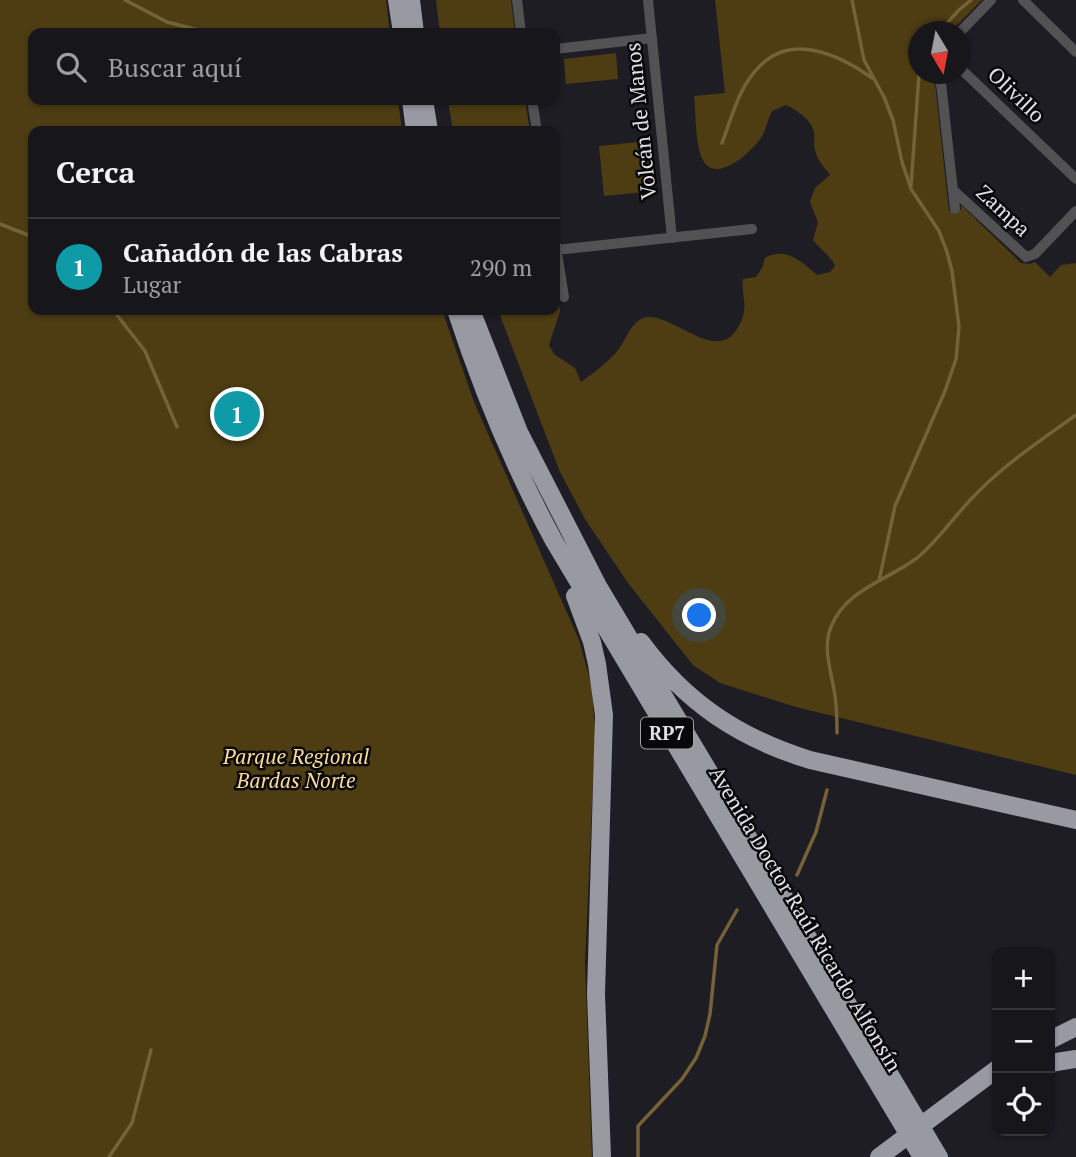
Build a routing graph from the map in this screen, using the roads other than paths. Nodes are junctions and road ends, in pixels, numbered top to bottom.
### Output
1 (397, 0) edge
2 (411, 0) edge
3 (517, 0) edge
4 (648, 0) edge
5 (990, 0) edge
6 (1023, 0) edge
7 (970, 21) edge
8 (401, 28) edge
9 (414, 28) edge
10 (520, 28) edge
11 (652, 38) junction
12 (560, 49) edge
13 (1076, 52) edge
14 (971, 78) edge
15 (941, 84) edge
16 (412, 105) edge
17 (425, 105) edge
18 (533, 105) edge
19 (414, 126) edge
20 (428, 126) edge
21 (536, 126) edge
22 (1076, 179) edge
23 (953, 190) junction
24 (955, 209) dead end
25 (1076, 211) edge
26 (752, 229) dead end
27 (672, 237) junction
28 (560, 246) edge
29 (560, 272) edge
30 (564, 297) dead end
31 (458, 315) edge
32 (473, 315) edge
33 (532, 500) junction
34 (584, 562) junction
35 (1076, 820) edge
36 (1076, 1027) edge
37 (1055, 1038) edge
38 (1076, 1059) edge
39 (1055, 1062) edge
40 (992, 1073) edge
41 (992, 1082) edge
42 (956, 1100) junction
43 (916, 1119) junction
44 (881, 1155) edge
45 (602, 1157) edge
46 (919, 1157) edge
47 (939, 1157) edge
48 (947, 1157) edge

1 - 8 highway
2 - 9 highway
3 - 10 street
4 - 11 street, Volcán de Manos
5 - 7 street
6 - 13 street
11 - 12 street
11 - 27 street, Volcán de Manos
14 - 22 street, Olivillo
15 - 23 street
16 - 19 highway
17 - 20 highway
18 - 21 street
23 - 24 street
23 - 25 street, Zampa
26 - 27 street
27 - 28 street
29 - 30 street
31 - 33 highway, Avenida Doctor Raúl Ricardo Alfonsín / RP7
32 - 34 highway, Avenida Doctor Raúl Ricardo Alfonsín / RP7
33 - 45 highway
33 - 46 highway, Avenida Doctor Raúl Ricardo Alfonsín / RP7
34 - 35 highway
34 - 43 highway, Avenida Doctor Raúl Ricardo Alfonsín / RP7
36 - 37 highway
38 - 39 highway
40 - 42 highway
41 - 42 highway
42 - 44 highway
43 - 47 highway, RP7
43 - 48 highway

